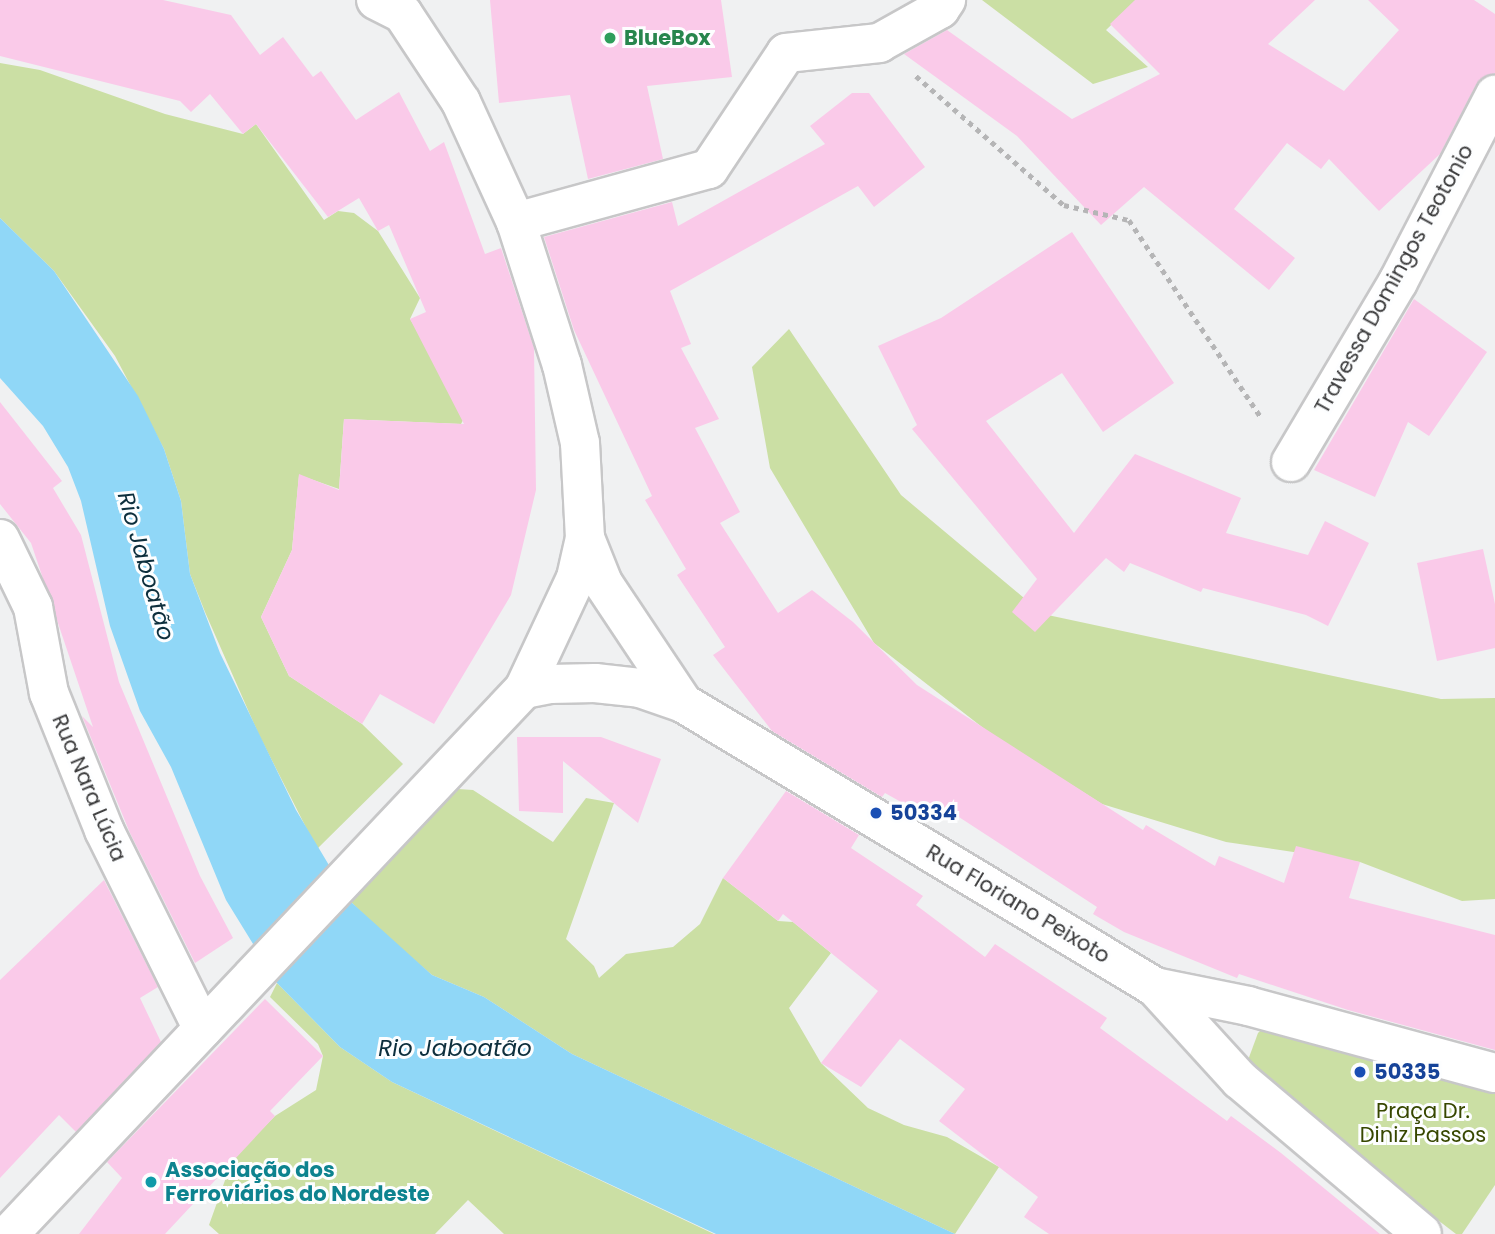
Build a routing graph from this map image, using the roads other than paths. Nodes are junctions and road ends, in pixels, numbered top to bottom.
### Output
1 (946, 0) edge
2 (396, 5) edge
3 (1495, 95) edge
4 (516, 222) junction
5 (1291, 462) road end
6 (585, 538) junction
7 (0, 539) edge
8 (524, 689) junction
9 (683, 703) junction
10 (1156, 987) junction
11 (203, 1029) junction
12 (1495, 1073) edge
13 (9, 1234) edge
14 (1422, 1234) edge

1 - 4 street
2 - 4 street
3 - 5 street, Travessa Domingos Teotonio
4 - 6 street
6 - 8 street
6 - 9 street
7 - 11 street, Rua Nara Lúcia
8 - 9 street, Rua Floriano Peixoto
8 - 11 street
9 - 10 street, Rua Floriano Peixoto
10 - 12 street, Rua Floriano Peixoto
10 - 14 street
11 - 13 street

